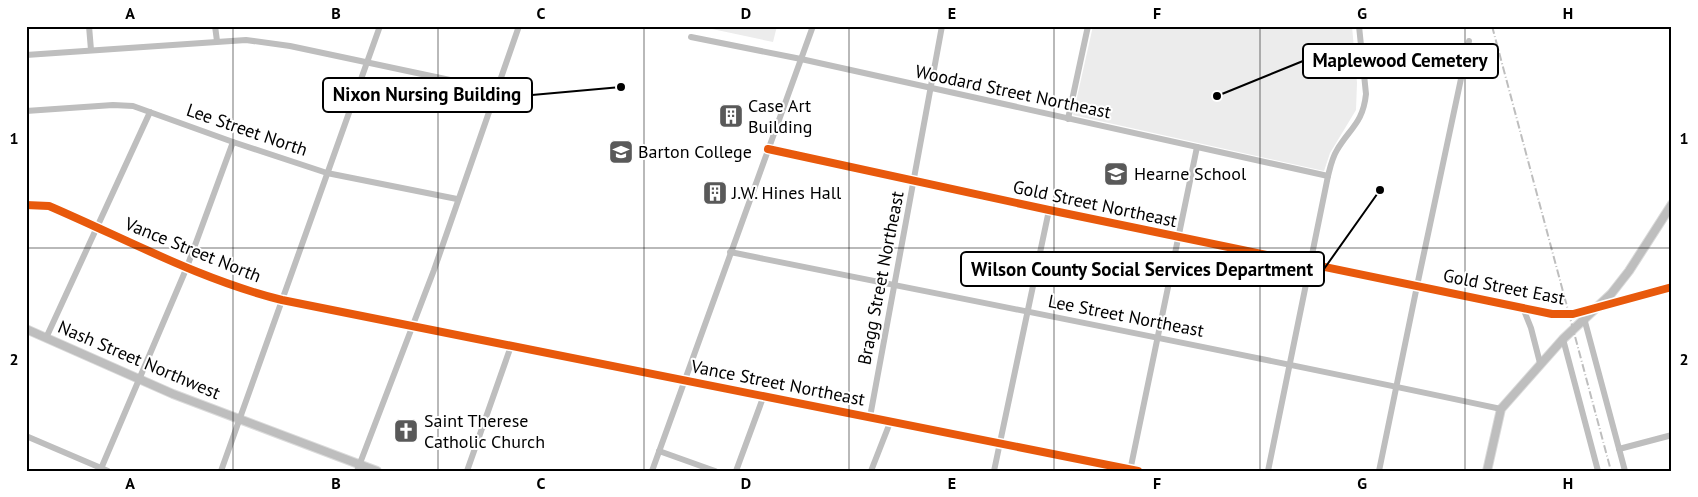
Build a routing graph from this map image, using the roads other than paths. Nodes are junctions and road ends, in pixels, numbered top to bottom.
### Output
1 (89, 26) edge
2 (215, 26) edge
3 (380, 26) edge
4 (518, 26) edge
5 (813, 26) edge
6 (942, 26) edge
7 (1088, 26) edge
8 (1359, 26) edge
9 (691, 37) dead end
10 (1469, 41) dead end
11 (217, 42) junction
12 (91, 50) junction
13 (26, 55) edge
14 (801, 60) junction
15 (367, 62) junction
16 (932, 89) junction
17 (497, 90) junction
18 (26, 111) edge
19 (150, 112) junction
20 (1068, 119) junction
21 (233, 142) junction
22 (1197, 147) junction
23 (768, 149) junction
24 (327, 173) junction
25 (1328, 176) junction
26 (915, 180) junction
27 (457, 199) junction
28 (1672, 204) edge
29 (26, 205) edge
30 (1049, 210) junction
31 (97, 227) junction
32 (1179, 236) junction
33 (730, 252) junction
34 (1310, 263) junction
35 (187, 267) junction
36 (896, 285) junction
37 (1417, 286) junction
38 (1672, 287) edge
39 (282, 300) junction
40 (1523, 308) junction
41 (1593, 310) junction
42 (1027, 311) junction
43 (1581, 320) junction
44 (412, 326) junction
45 (26, 329) edge
46 (1158, 337) junction
47 (46, 338) junction
48 (1563, 338) junction
49 (511, 346) junction
50 (1540, 363) junction
51 (1291, 364) junction
52 (140, 379) junction
53 (684, 380) junction
54 (1397, 387) junction
55 (764, 395) junction
56 (1502, 409) junction
57 (870, 417) junction
58 (240, 419) junction
59 (891, 420) junction
60 (1672, 435) edge
61 (26, 436) edge
62 (1000, 442) junction
63 (1619, 449) junction
64 (659, 451) junction
65 (358, 467) edge
66 (101, 469) edge
67 (1130, 470) edge
68 (108, 471) edge
69 (221, 471) edge
70 (377, 471) edge
71 (467, 471) edge
72 (652, 471) edge
73 (715, 471) edge
74 (736, 471) edge
75 (871, 471) edge
76 (994, 471) edge
77 (1138, 471) edge
78 (1268, 471) edge
79 (1379, 471) edge
80 (1487, 471) edge
81 (1598, 471) edge
82 (1625, 471) edge

1 - 12 street
2 - 11 street
3 - 15 street
4 - 17 street
5 - 14 street
6 - 16 street, Bragg Street Northeast
7 - 20 street
8 - 25 street
9 - 14 street, Woodard Street Northeast
10 - 37 street
11 - 12 street
11 - 15 street
12 - 13 street
14 - 16 street, Woodard Street Northeast
14 - 23 street
15 - 17 street
15 - 24 street
16 - 20 street, Woodard Street Northeast
16 - 26 street, Bragg Street Northeast
17 - 27 street
18 - 19 street, Lee Street North
19 - 21 street, Lee Street North
19 - 31 street
20 - 22 street, Woodard Street Northeast
21 - 24 street, Lee Street North
21 - 35 street
22 - 25 street, Woodard Street Northeast
22 - 32 street
23 - 26 street, Gold Street Northeast
23 - 33 street
24 - 27 street, Lee Street North
24 - 39 street
25 - 34 street
26 - 30 street, Gold Street Northeast
26 - 36 street, Bragg Street Northeast
27 - 44 street
28 - 41 main road
29 - 31 street, Vance Street North
30 - 32 street, Gold Street Northeast
30 - 42 street
31 - 35 street, Vance Street North
31 - 47 street
32 - 34 street, Gold Street Northeast
32 - 46 street
33 - 36 street, Lee Street Northeast
33 - 53 street
34 - 37 street, Gold Street Northeast
34 - 51 street
35 - 39 street, Vance Street North
35 - 52 street
36 - 42 street, Lee Street Northeast
36 - 57 street, Bragg Street Northeast
37 - 40 street, Gold Street East
37 - 54 street
38 - 41 street, Gold Street East
39 - 44 street, Vance Street North
39 - 58 street
40 - 41 street, Gold Street East
40 - 50 street
41 - 43 main road
42 - 46 street, Lee Street Northeast
42 - 62 street
43 - 48 main road
43 - 63 street
44 - 49 street, Vance Street Northeast
44 - 65 street
45 - 47 main road, Nash Street Northwest
46 - 51 street, Lee Street Northeast
46 - 67 street
47 - 52 main road, Nash Street Northwest
48 - 50 main road
48 - 81 street
49 - 53 street, Vance Street Northeast
49 - 71 street
50 - 56 main road
51 - 54 street, Lee Street Northeast
51 - 78 street
52 - 58 main road, Nash Street Northwest
52 - 66 street
53 - 55 street, Vance Street Northeast
53 - 64 street
54 - 56 street, Lee Street Northeast
54 - 79 street
55 - 57 street, Vance Street Northeast
55 - 74 street
56 - 80 main road
57 - 59 street, Vance Street Northeast
58 - 65 main road, Nash Street Northwest
58 - 69 street
59 - 62 street, Vance Street Northeast
59 - 75 street
60 - 63 street
61 - 66 street
62 - 67 street, Vance Street Northeast
62 - 76 street
63 - 82 street
64 - 72 street
64 - 73 street
65 - 70 main road, Nash Street Northwest
66 - 68 street
67 - 77 street, Vance Street Northeast

